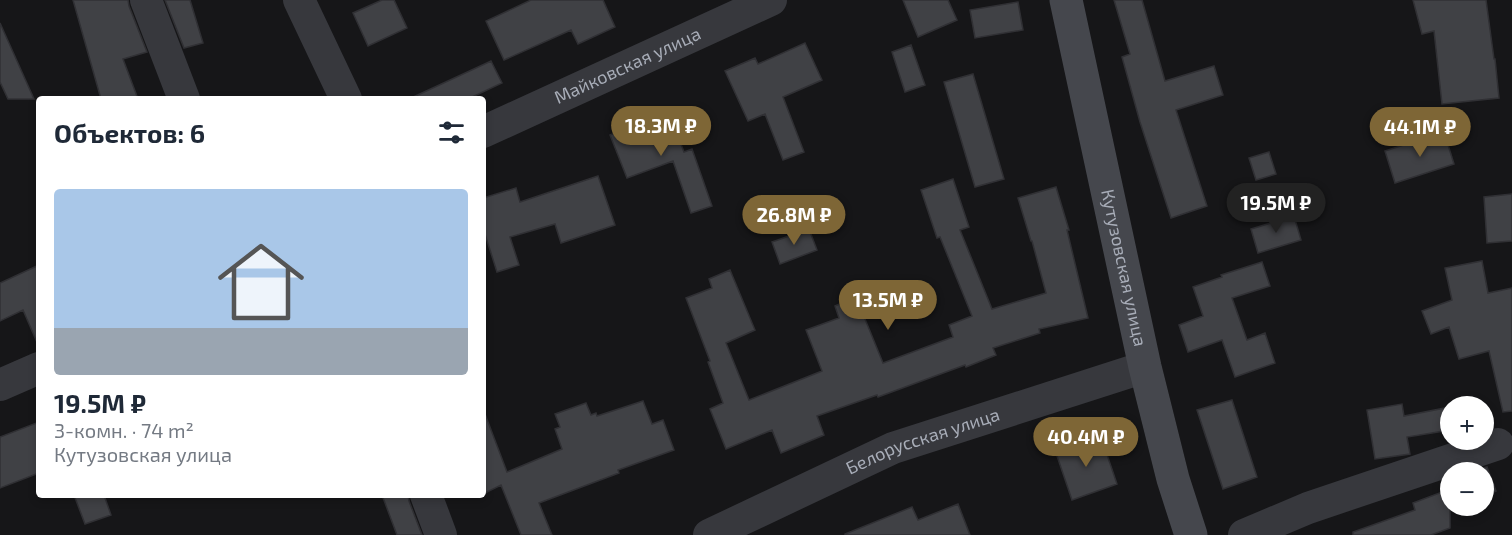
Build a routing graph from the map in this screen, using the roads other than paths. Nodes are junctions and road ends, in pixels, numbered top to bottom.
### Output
1 (146, 0) edge
2 (299, 0) edge
3 (771, 0) edge
4 (1066, 0) edge
5 (183, 96) edge
6 (345, 96) edge
7 (486, 131) edge
8 (1146, 367) junction
9 (36, 369) edge
10 (0, 384) edge
11 (1498, 444) dead end
12 (427, 498) edge
13 (441, 535) edge
14 (709, 535) edge
15 (1191, 535) edge
16 (1244, 535) edge

1 - 5 street
2 - 6 street
3 - 7 street, Майковская улица
4 - 8 street, Кутузовская улица
8 - 14 street, Белорусская улица
8 - 15 street, Кутузовская улица
9 - 10 street
11 - 16 street
12 - 13 street

